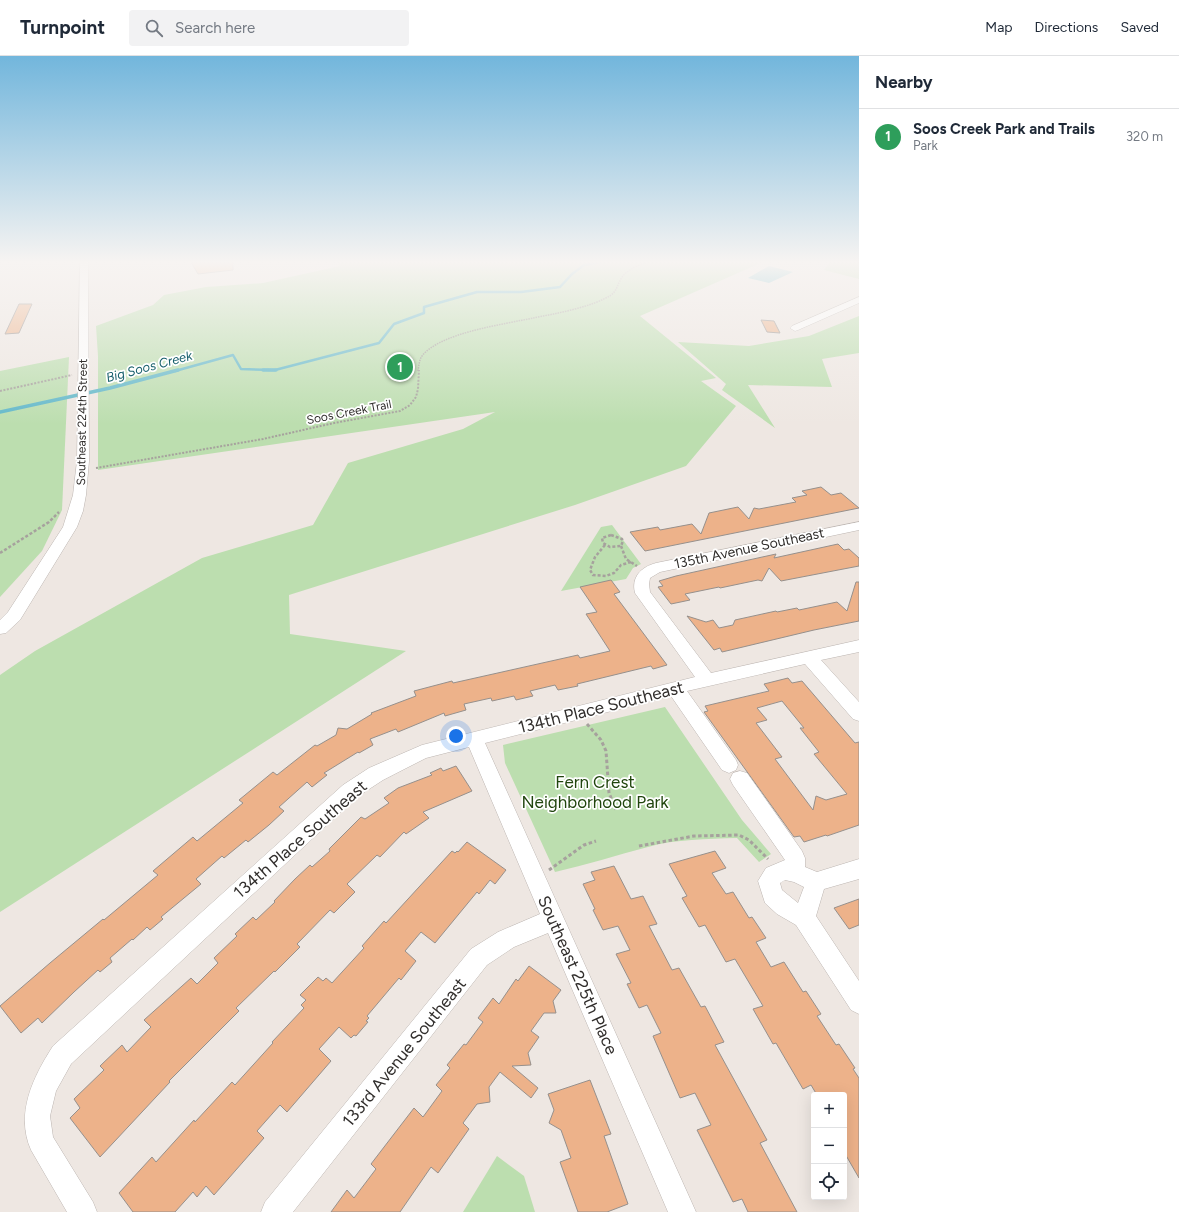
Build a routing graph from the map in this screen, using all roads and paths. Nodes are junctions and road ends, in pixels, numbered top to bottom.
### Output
1 (82, 316) edge
2 (540, 316) edge
3 (823, 316) edge
4 (795, 328) dead end
5 (84, 373) junction
6 (0, 391) edge
7 (83, 470) junction
8 (60, 512) dead end
9 (859, 526) edge
10 (605, 545) junction
11 (621, 546) junction
12 (0, 553) edge
13 (631, 562) junction
14 (644, 574) junction
15 (0, 630) edge
16 (859, 646) edge
17 (808, 657) junction
18 (707, 680) junction
19 (675, 688) junction
20 (575, 714) junction
21 (859, 714) edge
22 (474, 739) junction
23 (616, 810) dead end
24 (596, 841) dead end
25 (639, 846) dead end
26 (859, 868) edge
27 (787, 871) junction
28 (536, 879) junction
29 (816, 882) junction
30 (804, 918) junction
31 (554, 920) junction
32 (859, 1002) edge
33 (83, 1212) edge
34 (276, 1212) edge
35 (682, 1212) edge

1 - 5 street, Southeast 224th Street
2 - 7 path, Soos Creek Trail
3 - 4 street
5 - 6 path
5 - 7 street, Southeast 224th Street
7 - 15 street, Southeast 224th Street
8 - 12 path
9 - 14 street, 135th Avenue Southeast
10 - 11 path
10 - 11 path
10 - 13 path
11 - 13 path
13 - 14 path
14 - 18 street
16 - 17 street, 134th Place Southeast
17 - 18 street, 134th Place Southeast
17 - 21 street
18 - 19 street, 134th Place Southeast
19 - 20 street, 134th Place Southeast
19 - 27 street
20 - 22 street, 134th Place Southeast
20 - 23 path
22 - 28 street, Southeast 225th Place
22 - 33 street, 134th Place Southeast
24 - 28 path
25 - 27 path
26 - 29 street
27 - 29 street
27 - 30 street
28 - 31 street, Southeast 225th Place
29 - 30 street
30 - 32 street
31 - 34 street, 133rd Avenue Southeast
31 - 35 street, Southeast 225th Place

